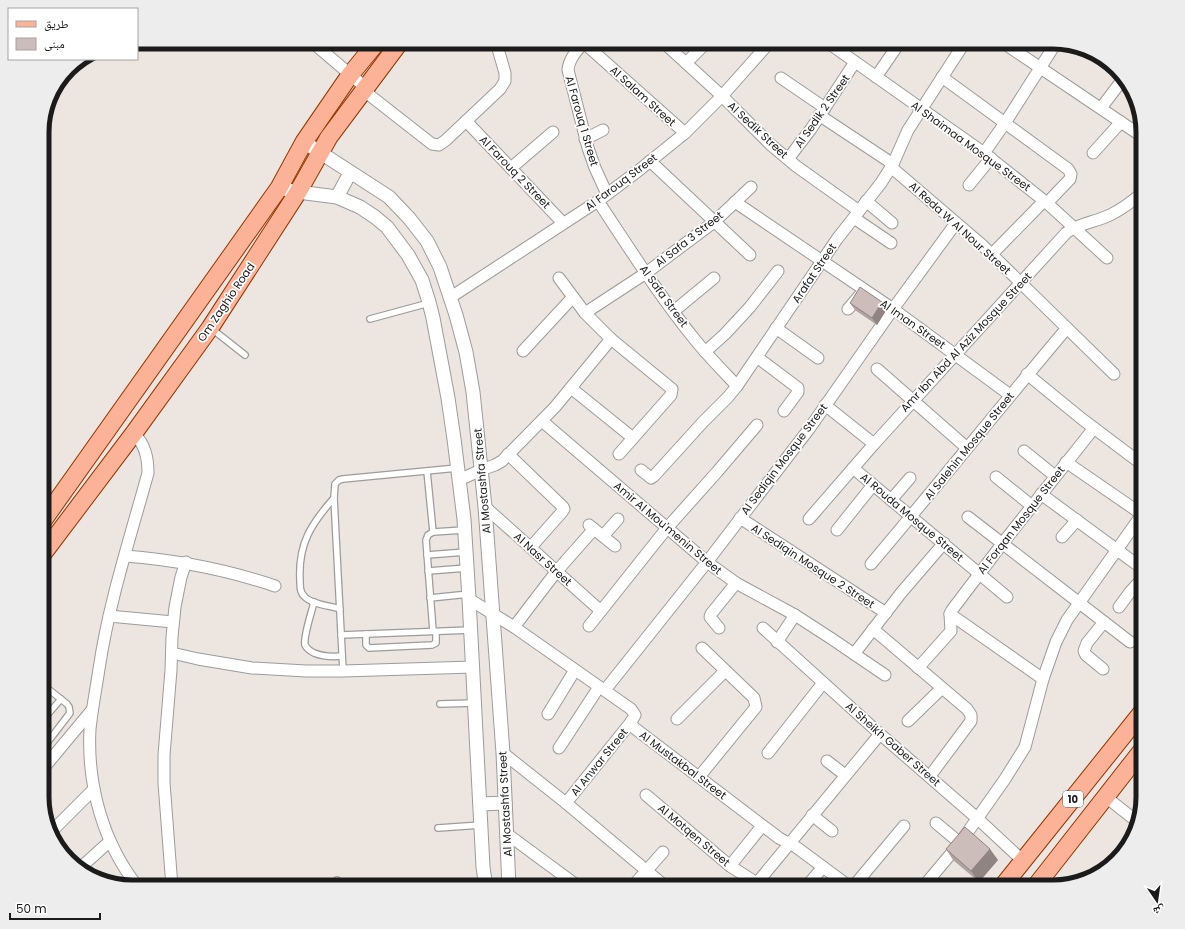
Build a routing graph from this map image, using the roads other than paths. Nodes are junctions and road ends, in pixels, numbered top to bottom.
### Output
1 (320, 49) edge
2 (371, 49) edge
3 (395, 49) edge
4 (498, 49) edge
5 (578, 49) edge
6 (592, 49) edge
7 (671, 49) edge
8 (700, 49) edge
9 (764, 49) edge
10 (837, 49) edge
11 (895, 49) edge
12 (960, 49) edge
13 (1013, 49) edge
14 (1052, 49) edge
15 (855, 62) junction
16 (686, 63) junction
17 (1040, 67) junction
18 (568, 70) joint
19 (350, 75) junction
20 (876, 77) junction
21 (942, 77) junction
22 (781, 78) dead end
23 (1120, 83) edge
24 (364, 88) junction
25 (722, 96) junction
26 (1101, 108) junction
27 (922, 109) junction
28 (822, 112) junction
29 (466, 121) junction
30 (1005, 122) junction
31 (1121, 122) junction
32 (603, 130) dead end
33 (553, 132) dead end
34 (1136, 132) edge
35 (685, 133) junction
36 (586, 139) junction
37 (304, 142) junction
38 (320, 152) junction
39 (1094, 153) dead end
40 (987, 155) junction
41 (788, 159) junction
42 (650, 161) junction
43 (892, 165) junction
44 (511, 168) junction
45 (350, 173) junction
46 (969, 185) dead end
47 (751, 187) dead end
48 (279, 188) junction
49 (298, 192) junction
50 (607, 194) junction
51 (337, 197) junction
52 (1136, 198) edge
53 (598, 201) junction
54 (866, 201) junction
55 (735, 202) junction
56 (1045, 202) junction
57 (856, 214) junction
58 (714, 222) junction
59 (563, 223) junction
60 (892, 223) dead end
61 (956, 223) junction
62 (1074, 227) junction
63 (891, 243) dead end
64 (992, 254) junction
65 (750, 256) dead end
66 (1107, 258) dead end
67 (822, 262) junction
68 (778, 271) dead end
69 (646, 273) junction
70 (559, 278) dead end
71 (714, 278) dead end
72 (1021, 283) junction
73 (864, 290) junction
74 (451, 297) junction
75 (573, 297) junction
76 (430, 302) junction
77 (848, 309) dead end
78 (893, 310) junction
79 (674, 311) junction
80 (584, 313) junction
81 (370, 319) dead end
82 (210, 328) junction
83 (776, 328) junction
84 (1067, 328) junction
85 (611, 339) junction
86 (523, 351) dead end
87 (705, 352) junction
88 (955, 354) junction
89 (245, 355) dead end
90 (757, 357) junction
91 (818, 358) dead end
92 (877, 369) dead end
93 (1027, 374) junction
94 (1114, 374) dead end
95 (737, 386) junction
96 (571, 388) junction
97 (1010, 395) junction
98 (912, 401) junction
99 (825, 405) junction
100 (784, 411) dead end
101 (542, 421) junction
102 (756, 425) dead end
103 (1094, 428) junction
104 (134, 433) junction
105 (633, 438) junction
106 (874, 444) junction
107 (967, 448) junction
108 (1024, 451) dead end
109 (508, 454) junction
110 (619, 454) dead end
111 (1136, 460) edge
112 (1066, 462) junction
113 (853, 468) junction
114 (481, 470) junction
115 (641, 470) dead end
116 (427, 471) junction
117 (458, 474) junction
118 (1055, 476) junction
119 (996, 477) dead end
120 (910, 478) dead end
121 (873, 485) junction
122 (1041, 494) junction
123 (334, 498) junction
124 (891, 500) junction
125 (1032, 506) junction
126 (485, 507) junction
127 (1136, 509) edge
128 (49, 512) edge
129 (911, 517) junction
130 (968, 517) dead end
131 (740, 518) junction
132 (618, 519) dead end
133 (809, 519) dead end
134 (1077, 520) junction
135 (1136, 524) edge
136 (667, 528) junction
137 (464, 530) junction
138 (595, 530) junction
139 (837, 530) dead end
140 (433, 532) junction
141 (1062, 537) dead end
142 (944, 543) junction
143 (1002, 544) junction
144 (49, 546) edge
145 (615, 546) dead end
146 (531, 547) junction
147 (1117, 550) junction
148 (466, 552) junction
149 (427, 555) junction
150 (124, 556) junction
151 (186, 562) junction
152 (707, 562) junction
153 (870, 564) dead end
154 (1136, 564) edge
155 (467, 568) junction
156 (428, 570) junction
157 (556, 572) junction
158 (980, 574) junction
159 (736, 583) junction
160 (275, 586) dead end
161 (1136, 590) edge
162 (1007, 596) dead end
163 (469, 597) junction
164 (430, 598) junction
165 (314, 602) junction
166 (1079, 603) junction
167 (1119, 607) dead end
168 (340, 609) junction
169 (601, 611) junction
170 (886, 613) junction
171 (950, 614) junction
172 (493, 615) junction
173 (795, 615) junction
174 (108, 616) junction
175 (173, 622) junction
176 (1104, 622) junction
177 (590, 626) dead end
178 (514, 627) junction
179 (719, 628) dead end
180 (763, 628) dead end
181 (873, 629) junction
182 (471, 630) junction
183 (434, 631) junction
184 (366, 634) junction
185 (341, 635) junction
186 (778, 642) junction
187 (1130, 642) dead end
188 (702, 648) dead end
189 (172, 652) junction
190 (854, 654) junction
191 (342, 656) junction
192 (473, 666) junction
193 (918, 668) junction
194 (1103, 669) dead end
195 (575, 670) junction
196 (343, 671) junction
197 (725, 671) junction
198 (884, 675) dead end
199 (1042, 679) junction
200 (823, 683) junction
201 (942, 688) junction
202 (602, 689) junction
203 (49, 690) edge
204 (61, 699) junction
205 (475, 703) junction
206 (440, 704) dead end
207 (92, 710) junction
208 (49, 713) edge
209 (548, 714) dead end
210 (677, 719) dead end
211 (1136, 720) edge
212 (908, 721) dead end
213 (631, 722) junction
214 (880, 734) junction
215 (49, 740) edge
216 (559, 748) dead end
217 (503, 753) junction
218 (768, 753) dead end
219 (1136, 758) edge
220 (827, 761) dead end
221 (49, 762) edge
222 (845, 775) junction
223 (930, 776) junction
224 (699, 777) junction
225 (94, 790) junction
226 (646, 795) dead end
227 (1106, 797) junction
228 (566, 802) junction
229 (506, 803) junction
230 (480, 804) junction
231 (812, 816) junction
232 (978, 818) junction
233 (1133, 818) edge
234 (936, 823) dead end
235 (481, 825) junction
236 (762, 826) junction
237 (904, 826) dead end
238 (55, 828) edge
239 (438, 828) dead end
240 (832, 832) dead end
241 (507, 834) junction
242 (110, 841) junction
243 (960, 843) junction
244 (790, 844) junction
245 (663, 852) dead end
246 (1023, 861) junction
247 (84, 864) edge
248 (730, 866) junction
249 (823, 867) junction
250 (647, 870) junction
251 (133, 880) edge
252 (172, 880) edge
253 (485, 880) edge
254 (511, 880) edge
255 (570, 880) edge
256 (638, 880) edge
257 (658, 880) edge
258 (752, 880) edge
259 (764, 880) edge
260 (812, 880) edge
261 (841, 880) edge
262 (857, 880) edge
263 (929, 880) edge
264 (1008, 880) edge
265 (1045, 880) edge

1 - 19 street
2 - 19 main road, Om Zaghio Road
3 - 24 main road, Om Zaghio Road
4 - 29 street
5 - 18 street, Al Salam Street
6 - 35 street, Al Salam Street
7 - 16 street, Al Sedik Street
8 - 16 street
9 - 25 street, Al Farouq Street
10 - 15 street, Al Shaimaa Mosque Street
11 - 20 street
12 - 21 street, Arafat Street
13 - 17 street
14 - 17 street
15 - 20 street, Al Shaimaa Mosque Street
15 - 28 street, Al Sedik 2 Street
16 - 25 street, Al Sedik Street
17 - 26 street
17 - 30 street
18 - 36 street, Al Farouq 1 Street
19 - 24 street
19 - 37 main road, Om Zaghio Road
20 - 27 street, Al Shaimaa Mosque Street
21 - 27 street, Arafat Street
21 - 30 street
22 - 28 street, Al Reda W Al Nour Street
23 - 26 street
24 - 29 street
24 - 38 main road, Om Zaghio Road
25 - 35 street, Al Farouq Street
25 - 41 street, Al Sedik Street
26 - 31 street
27 - 40 street, Al Shaimaa Mosque Street
27 - 43 street, Arafat Street
28 - 41 street, Al Sedik 2 Street
28 - 43 street, Al Reda W Al Nour Street
29 - 44 street, Al Farouq 2 Street
30 - 40 street
30 - 56 street
31 - 34 street
31 - 39 street
32 - 36 street
33 - 44 street
35 - 42 street, Al Farouq Street
36 - 50 street, Al Farouq 1 Street
37 - 38 street, Al Mostashfa Street
37 - 48 main road, Om Zaghio Road
38 - 45 street, Al Mostashfa Street
38 - 49 main road, Om Zaghio Road
40 - 46 street
40 - 56 street, Al Shaimaa Mosque Street
41 - 57 street, Al Sedik Street
42 - 50 street, Al Farouq Street
42 - 58 street
43 - 54 street, Arafat Street
43 - 61 street, Al Reda W Al Nour Street
44 - 59 street, Al Farouq 2 Street
45 - 51 street
45 - 74 street, Al Mostashfa Street
47 - 55 street, Al Safa 3 Street
48 - 49 street, Al Mostashfa Street
48 - 128 main road, Om Zaghio Road
49 - 51 street, Al Mostashfa Street
49 - 82 main road, Om Zaghio Road
50 - 53 street, Al Farouq Street
51 - 76 street, Al Mostashfa Street
52 - 62 street, Amr Ibn Abd Al Aziz Mosque Street
53 - 59 street, Al Farouq Street
53 - 69 street, Al Safa Street
54 - 57 street, Arafat Street
54 - 60 street
55 - 58 street, Al Safa 3 Street
55 - 67 street, Al Iman Street
56 - 62 street, Al Shaimaa Mosque Street
56 - 64 street
57 - 63 street, Al Sedik Street
57 - 67 street, Arafat Street
58 - 65 street
58 - 69 street, Al Safa 3 Street
59 - 74 street, Al Farouq Street
61 - 64 street, Al Reda W Al Nour Street
61 - 78 street, Al Sediqin Mosque Street
62 - 66 street, Al Shaimaa Mosque Street
62 - 72 street, Amr Ibn Abd Al Aziz Mosque Street
64 - 72 street, Al Reda W Al Nour Street
67 - 73 street, Al Iman Street
67 - 83 street, Arafat Street
68 - 87 street
69 - 79 street, Al Safa Street
69 - 80 street, Al Safa 3 Street
70 - 75 street
71 - 79 street
72 - 84 street, Al Reda W Al Nour Street
72 - 88 street, Amr Ibn Abd Al Aziz Mosque Street
73 - 77 street
73 - 78 street, Al Iman Street
74 - 114 street, Al Mostashfa Street
75 - 80 street
75 - 86 street
76 - 81 lane
76 - 117 street, Al Mostashfa Street
78 - 88 street, Al Iman Street
78 - 99 street, Al Sediqin Mosque Street
79 - 87 street, Al Safa Street
80 - 85 street
82 - 89 lane
82 - 104 main road, Om Zaghio Road
83 - 90 street, Arafat Street
83 - 91 street
84 - 93 street, Al Salehin Mosque Street
84 - 94 street, Al Reda W Al Nour Street
85 - 96 street
85 - 105 street
87 - 95 street, Al Safa Street
88 - 97 street, Al Iman Street
88 - 98 street, Amr Ibn Abd Al Aziz Mosque Street
90 - 95 street, Arafat Street
90 - 100 street
92 - 98 street
93 - 97 street, Al Salehin Mosque Street
93 - 103 street
95 - 115 street, Arafat Street
96 - 101 street
96 - 105 street
97 - 107 street, Al Salehin Mosque Street
98 - 106 street, Amr Ibn Abd Al Aziz Mosque Street
98 - 107 street
99 - 106 street
99 - 131 street, Al Sediqin Mosque Street
101 - 109 street
101 - 136 street, Amir Al Mou'menin Street
102 - 136 street
103 - 111 street
103 - 112 street, Al Forqan Mosque Street
104 - 144 main road, Om Zaghio Road
104 - 150 street
105 - 110 street
106 - 113 street, Amr Ibn Abd Al Aziz Mosque Street
107 - 129 street, Al Salehin Mosque Street
108 - 118 street
109 - 114 street
109 - 146 street
112 - 118 street, Al Forqan Mosque Street
112 - 127 street
113 - 121 street, Al Rouda Mosque Street
113 - 133 street, Amr Ibn Abd Al Aziz Mosque Street
114 - 117 street
114 - 126 street, Al Mostashfa Street
116 - 117 lane
116 - 123 lane
116 - 140 lane
117 - 137 street, Al Mostashfa Street
118 - 122 street, Al Forqan Mosque Street
119 - 125 street
120 - 124 street
121 - 124 street, Al Rouda Mosque Street
121 - 139 street
122 - 125 street, Al Forqan Mosque Street
122 - 134 street
123 - 165 lane
123 - 168 lane
124 - 129 street, Al Rouda Mosque Street
125 - 143 street, Al Forqan Mosque Street
126 - 146 street, Al Nasr Street
126 - 172 street, Al Mostashfa Street
129 - 142 street, Al Rouda Mosque Street
129 - 153 street, Al Salehin Mosque Street
130 - 143 street
131 - 152 street, Al Sediqin Mosque Street
131 - 170 street, Al Sediqin Mosque 2 Street
132 - 138 street
134 - 141 street
134 - 147 street
135 - 147 street
136 - 152 street, Amir Al Mou'menin Street
136 - 169 street
137 - 140 lane
137 - 148 street, Al Mostashfa Street
138 - 145 street
138 - 157 street
140 - 149 lane
142 - 158 street, Al Rouda Mosque Street
142 - 170 street
143 - 158 street, Al Forqan Mosque Street
143 - 166 street
146 - 157 street, Al Nasr Street
147 - 154 street
147 - 166 street
148 - 149 lane
148 - 155 street, Al Mostashfa Street
149 - 156 lane
150 - 151 street
150 - 174 street
151 - 160 street
151 - 175 street
152 - 159 street, Amir Al Mou'menin Street
152 - 202 street, Al Sediqin Mosque Street
155 - 156 lane
155 - 163 street, Al Mostashfa Street
156 - 164 lane
157 - 169 street, Al Nasr Street
157 - 178 street
158 - 162 street, Al Rouda Mosque Street
158 - 171 street, Al Forqan Mosque Street
159 - 173 street, Amir Al Mou'menin Street
159 - 179 street
161 - 167 street
163 - 164 lane
163 - 172 street, Al Mustakbal Street
163 - 182 street, Al Mostashfa Street
164 - 183 lane
165 - 168 lane
165 - 191 lane
166 - 176 street
166 - 199 street
168 - 185 lane
169 - 177 street
170 - 181 street
171 - 193 street
171 - 199 street
172 - 178 street, Al Mustakbal Street
172 - 217 street, Al Mostashfa Street
173 - 186 street
173 - 190 street, Amir Al Mou'menin Street
174 - 175 street
174 - 207 street
175 - 189 street
176 - 187 street
176 - 194 street
178 - 195 street, Al Mustakbal Street
180 - 186 street, Al Sheikh Gaber Street
181 - 190 street
181 - 193 street
182 - 183 lane
182 - 192 street, Al Mostashfa Street
183 - 184 lane
183 - 184 lane
184 - 185 lane
185 - 191 lane
186 - 200 street, Al Sheikh Gaber Street
188 - 197 street
189 - 196 street
189 - 252 street
190 - 198 street, Amir Al Mou'menin Street
191 - 196 lane
192 - 196 street
192 - 205 street, Al Mostashfa Street
193 - 201 street
195 - 202 street, Al Mustakbal Street
195 - 209 street
197 - 210 street
197 - 224 street
199 - 232 street
200 - 214 street, Al Sheikh Gaber Street
200 - 218 street
201 - 212 street
201 - 223 street
202 - 213 street, Al Mustakbal Street
202 - 216 street, Al Sediqin Mosque Street
203 - 204 lane
204 - 208 lane
204 - 215 lane
205 - 206 lane
205 - 230 street, Al Mostashfa Street
207 - 221 street
207 - 225 street
211 - 246 main road, 10
213 - 224 street, Al Mustakbal Street
213 - 228 street, Al Anwar Street
214 - 222 street
214 - 223 street, Al Sheikh Gaber Street
217 - 228 street
217 - 229 street, Al Mostashfa Street
219 - 227 main road, 10
220 - 222 street
222 - 231 street
223 - 232 street, Al Sheikh Gaber Street
224 - 236 street, Al Mustakbal Street
225 - 238 street
225 - 242 street
226 - 248 street, Al Motqen Street
227 - 233 street
227 - 265 main road, 10
228 - 250 street
229 - 230 street
229 - 241 street, Al Mostashfa Street
230 - 235 street, Al Mostashfa Street
231 - 240 street
231 - 244 street
232 - 243 street
232 - 246 street, Al Sheikh Gaber Street
234 - 243 street
235 - 239 lane
235 - 253 street, Al Mostashfa Street
236 - 244 street, Al Mustakbal Street
236 - 248 street
237 - 262 street
241 - 254 street, Al Mostashfa Street
241 - 255 street
242 - 247 street
242 - 251 street
243 - 263 street
244 - 249 street, Al Mustakbal Street
244 - 259 street
245 - 250 street
246 - 264 main road, 10
248 - 258 street, Al Motqen Street
249 - 260 street
249 - 261 street, Al Mustakbal Street
250 - 256 street
250 - 257 street

